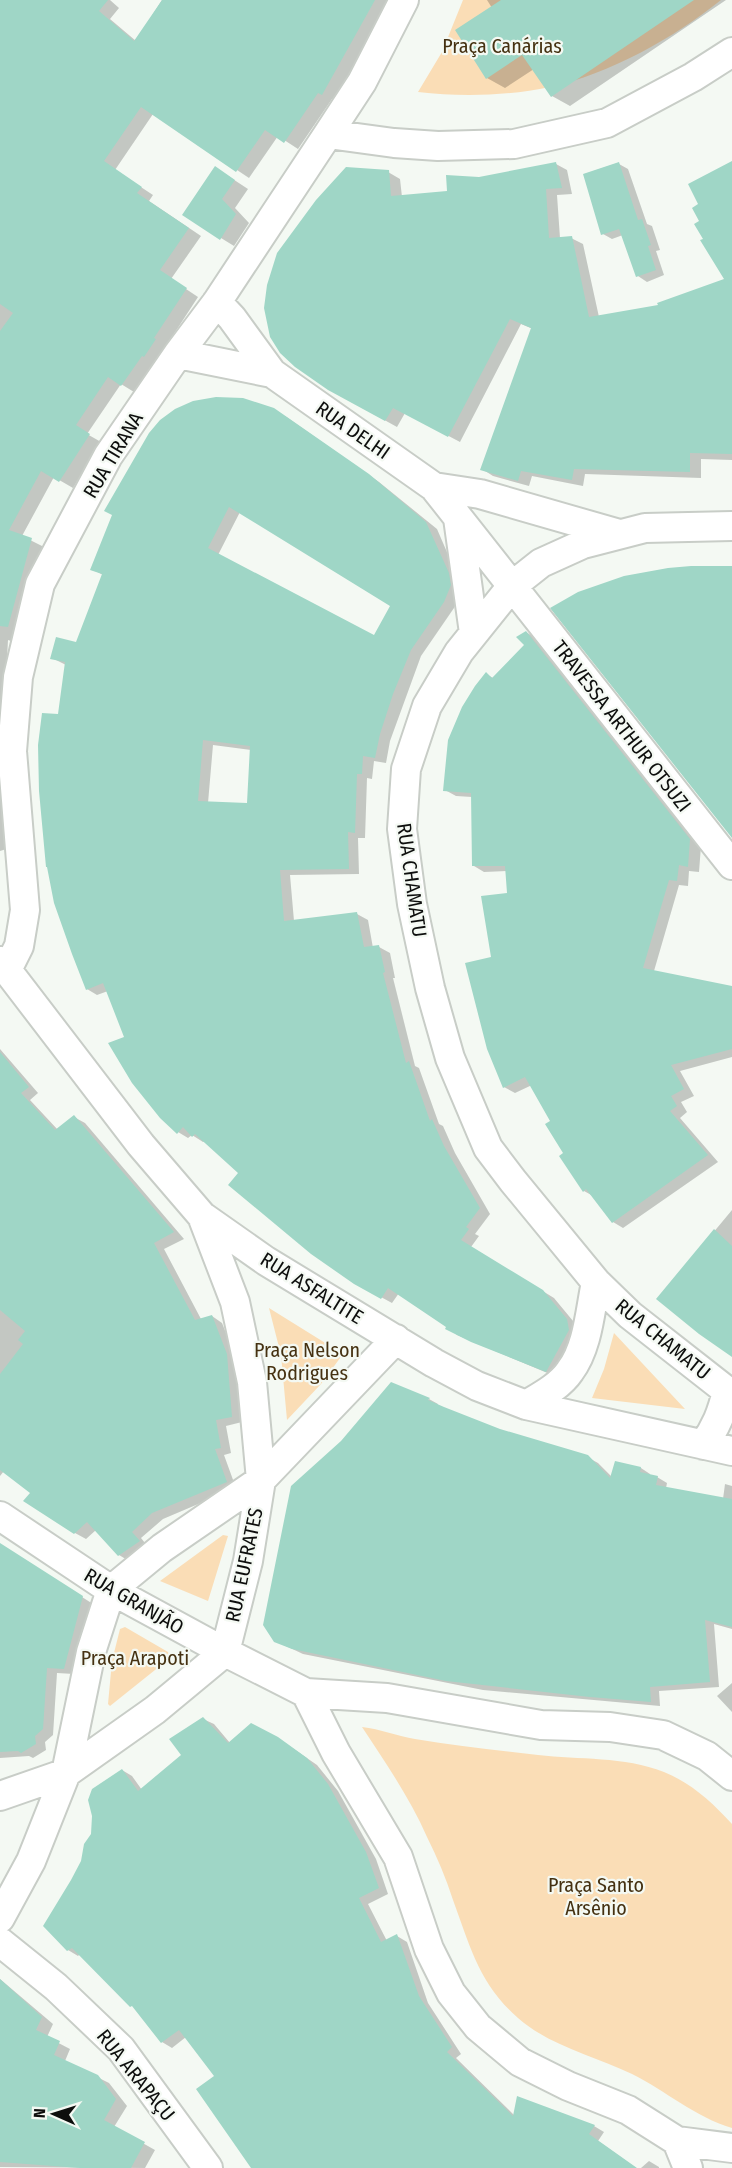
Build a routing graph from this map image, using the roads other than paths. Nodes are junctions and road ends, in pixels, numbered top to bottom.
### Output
1 (404, 0) edge
2 (732, 52) edge
3 (328, 134) junction
4 (217, 302) junction
5 (178, 354) junction
6 (272, 373) junction
7 (434, 487) junction
8 (457, 516) junction
9 (732, 526) edge
10 (619, 534) junction
11 (512, 586) junction
12 (474, 633) junction
13 (732, 865) edge
14 (4, 965) edge
15 (202, 1216) junction
16 (596, 1282) junction
17 (396, 1339) junction
18 (730, 1392) edge
19 (526, 1405) junction
20 (703, 1445) junction
21 (732, 1451) edge
22 (261, 1480) junction
23 (0, 1516) edge
24 (111, 1590) junction
25 (225, 1652) junction
26 (306, 1693) junction
27 (66, 1773) junction
28 (732, 1776) edge
29 (0, 1796) edge
30 (0, 1918) edge
31 (0, 1942) edge
32 (677, 2141) junction
33 (732, 2148) edge
34 (208, 2168) edge
35 (688, 2168) edge

1 - 3 street, RUA TIRANA
2 - 3 street
3 - 4 street, RUA TIRANA
4 - 5 street, RUA TIRANA
4 - 6 street, RUA DELHI
5 - 6 street, RUA DELHI
5 - 14 street, RUA TIRANA
6 - 7 street, RUA DELHI
7 - 8 street, RUA DELHI
7 - 10 street, RUA DELHI
8 - 11 street, RUA DELHI
8 - 12 street
9 - 10 street, RUA CHAMATU
10 - 11 street, RUA CHAMATU
11 - 12 street, RUA CHAMATU
11 - 13 street, TRAVESSA ARTHUR OTSUZI
12 - 16 street, RUA CHAMATU
14 - 15 street, RUA ASFALTITE
15 - 17 street, RUA ASFALTITE
15 - 22 street, RUA EUFRATES
16 - 18 street, RUA CHAMATU
16 - 19 street, RUA CHAMATU
17 - 19 street, RUA ASFALTITE
17 - 22 street
18 - 20 street
19 - 20 street, RUA ASFALTITE
20 - 21 street, RUA ASFALTITE
22 - 24 street
22 - 25 street, RUA EUFRATES
23 - 24 street, RUA GRANJÃO
24 - 25 street, RUA GRANJÃO
24 - 27 street
25 - 26 street, RUA GRANJÃO
25 - 27 street
26 - 28 street
26 - 32 street
27 - 29 street
27 - 30 street
31 - 34 street, RUA ARAPAÇU
32 - 33 street
32 - 35 street

